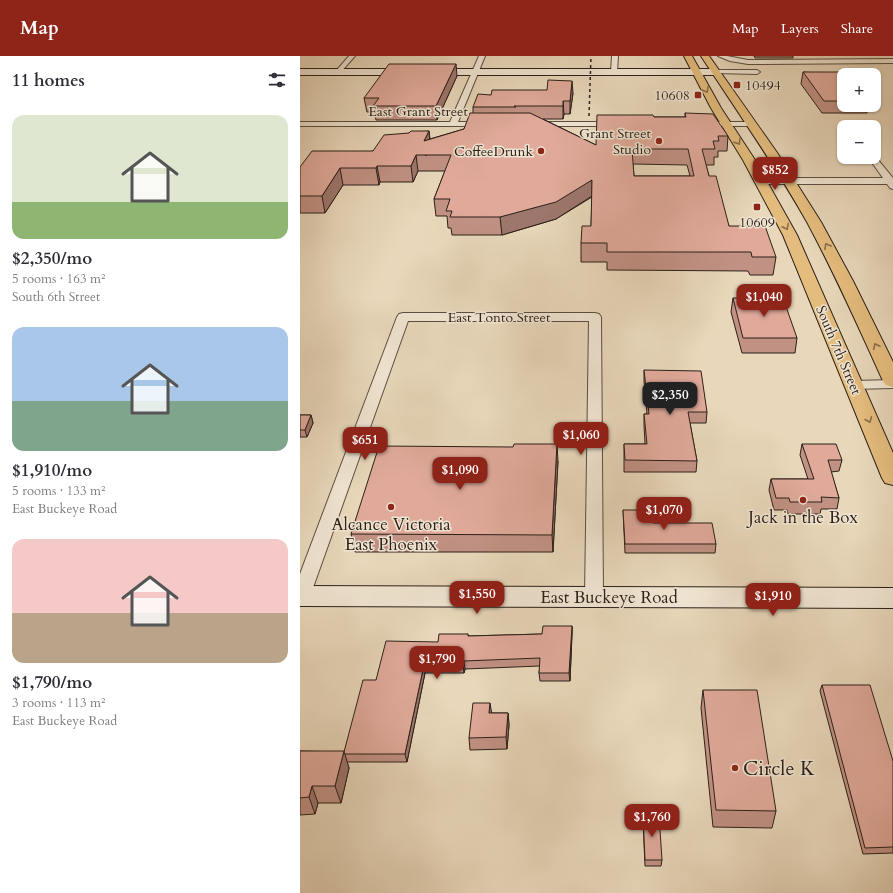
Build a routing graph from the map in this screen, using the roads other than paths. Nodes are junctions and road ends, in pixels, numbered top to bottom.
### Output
1 (352, 56) edge
2 (482, 56) edge
3 (615, 56) edge
4 (688, 56) edge
5 (705, 56) edge
6 (721, 56) edge
7 (893, 61) edge
8 (795, 62) junction
9 (792, 70) dead end
10 (300, 72) edge
11 (338, 72) junction
12 (476, 72) junction
13 (614, 72) junction
14 (696, 72) junction
15 (716, 72) junction
16 (767, 72) dead end
17 (300, 124) edge
18 (452, 124) junction
19 (496, 124) edge
20 (527, 124) edge
21 (629, 124) edge
22 (704, 124) edge
23 (726, 124) junction
24 (752, 124) junction
25 (878, 164) edge
26 (760, 181) junction
27 (789, 181) junction
28 (892, 182) edge
29 (827, 281) junction
30 (893, 381) edge
31 (893, 384) edge
32 (853, 385) junction
33 (893, 478) edge
34 (300, 596) edge
35 (594, 596) junction
36 (893, 598) edge

1 - 11 street
2 - 12 street
3 - 13 street
4 - 14 main road, South 7th Street
5 - 15 main road, South 7th Street
6 - 8 street
7 - 8 street
8 - 9 street
10 - 11 main road
11 - 12 main road
12 - 13 main road
12 - 18 street
13 - 14 main road
14 - 15 main road
14 -> 23 main road, South 7th Street
15 - 16 street
15 - 24 main road, South 7th Street
17 - 18 street, East Grant Street
18 - 19 street, East Grant Street
20 - 21 street
22 - 23 street
23 - 24 street
23 -> 26 main road, South 7th Street
24 - 27 main road, South 7th Street
25 - 28 street
26 - 27 street
26 -> 29 main road, South 7th Street
27 - 28 street
29 -> 27 main road, South 7th Street
30 -> 29 main road, South 7th Street
29 - 32 main road, South 7th Street
31 - 32 street
32 -> 33 main road, South 7th Street
34 - 35 main road, East Buckeye Road
34 - 35 street, East Tonto Street
35 - 36 main road, East Buckeye Road

